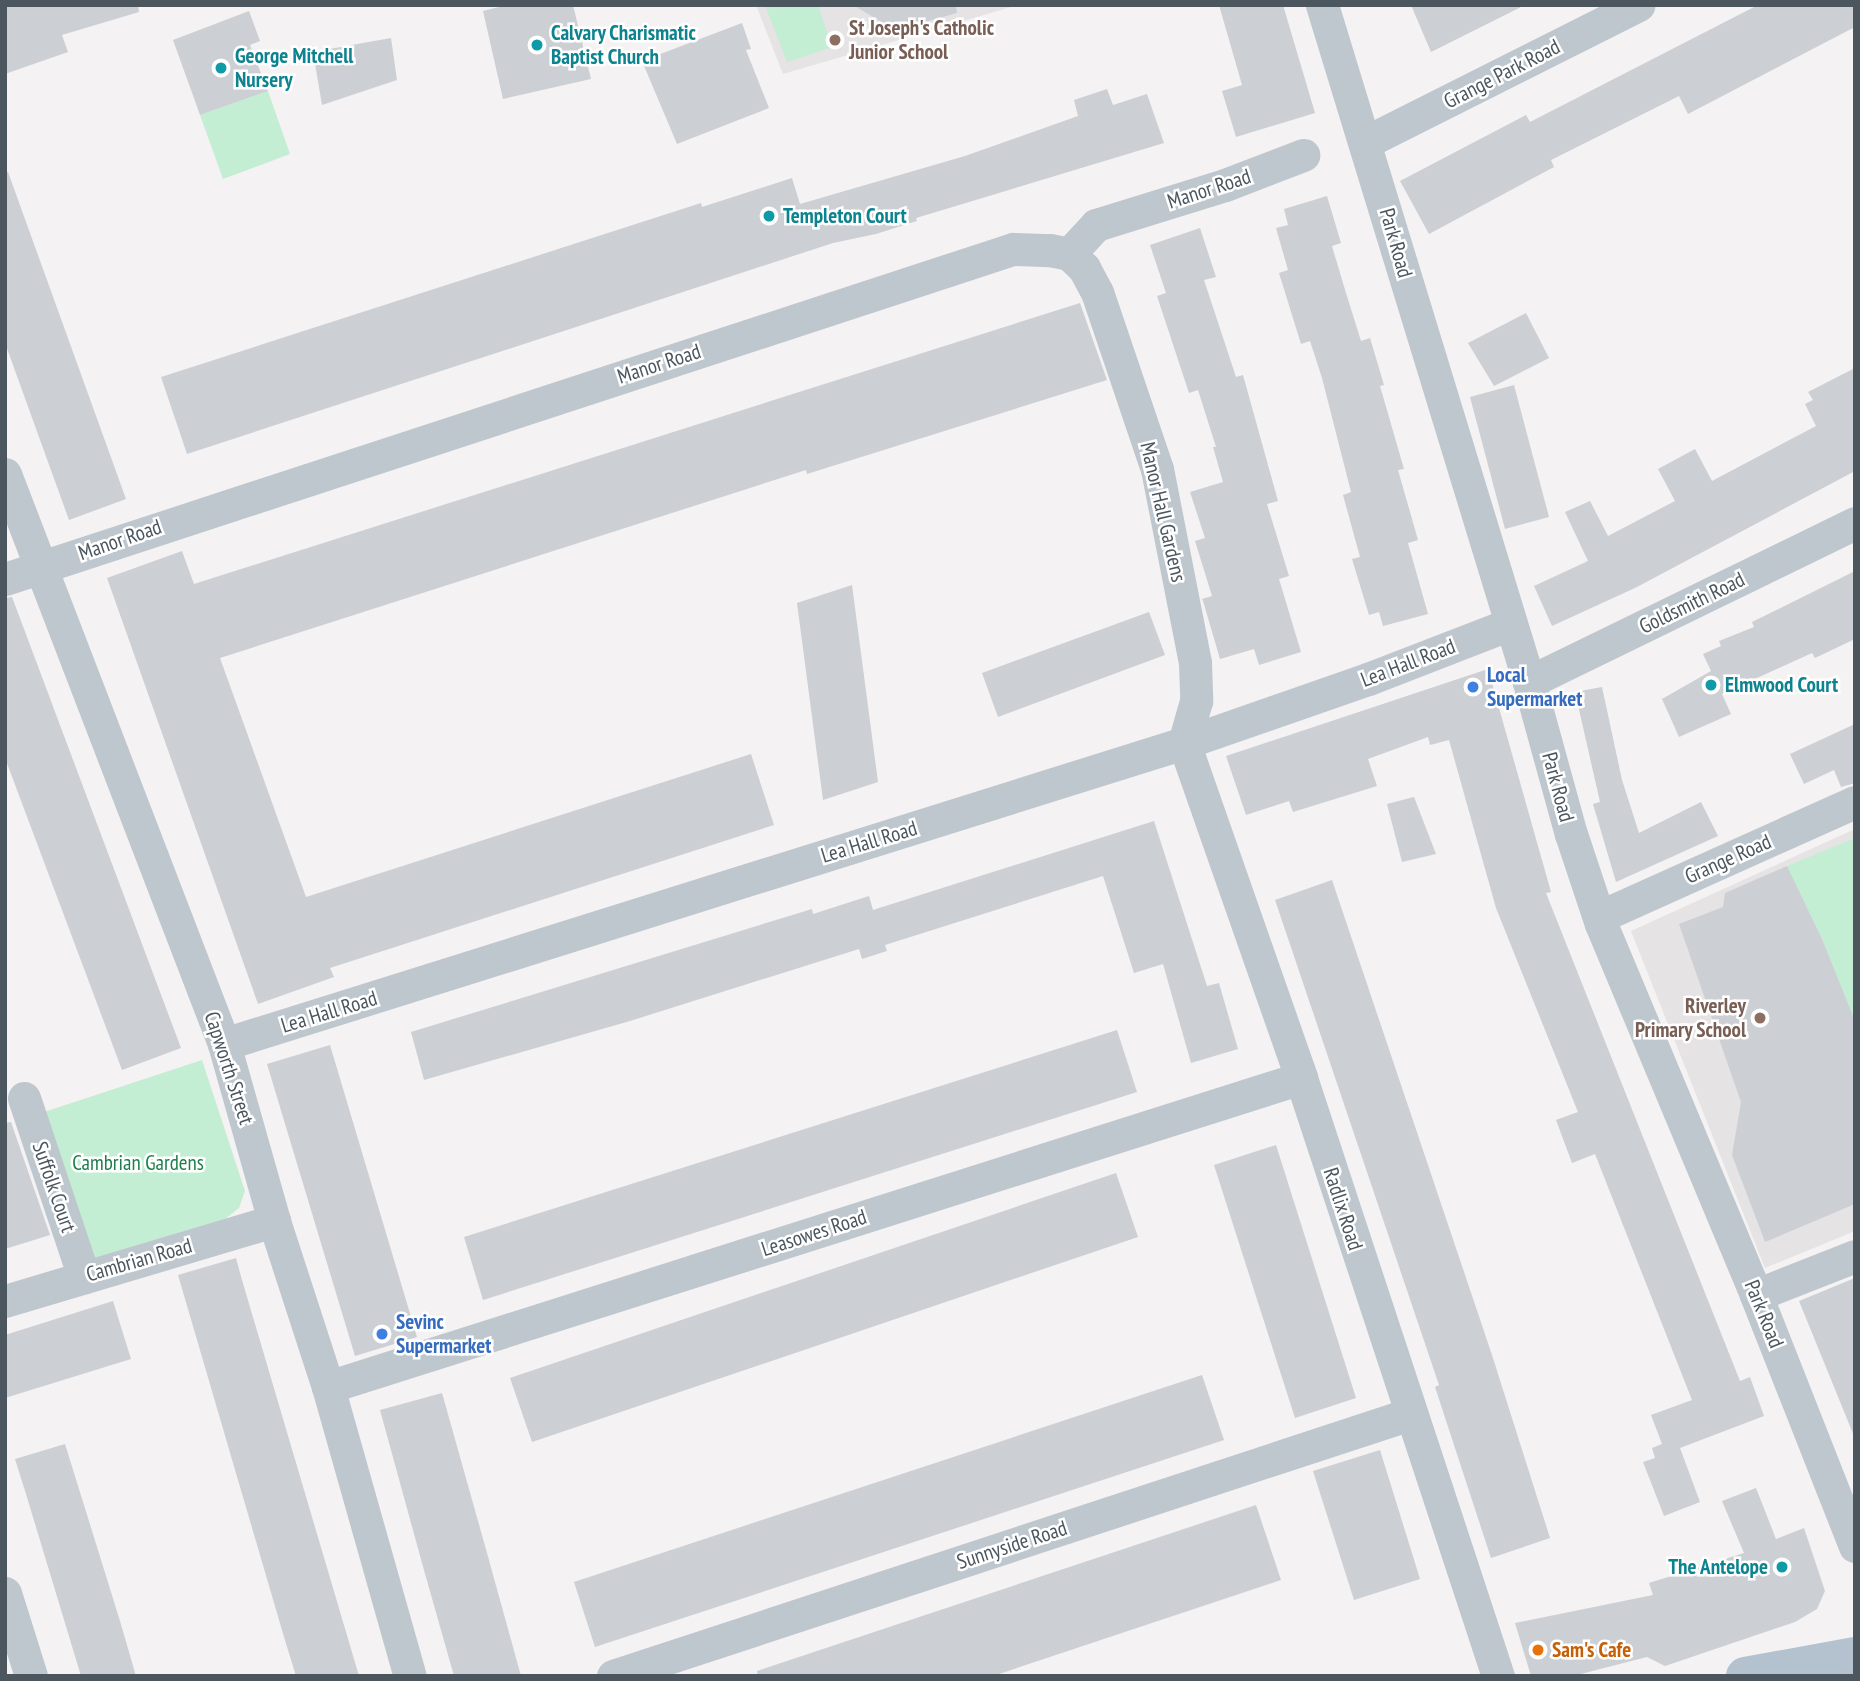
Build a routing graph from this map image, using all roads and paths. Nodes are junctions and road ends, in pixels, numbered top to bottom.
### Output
1 (1322, 5) edge
2 (1639, 5) edge
3 (1366, 142) junction
4 (1303, 155) dead end
5 (1069, 254) junction
6 (5, 474) edge
7 (1855, 523) edge
8 (43, 567) junction
9 (5, 579) edge
10 (1510, 624) junction
11 (1530, 682) junction
12 (1184, 743) junction
13 (1855, 802) edge
14 (1601, 916) junction
15 (224, 1044) junction
16 (1301, 1078) junction
17 (24, 1098) dead end
18 (274, 1221) junction
19 (1855, 1256) edge
20 (84, 1277) junction
21 (1756, 1295) junction
22 (5, 1301) edge
23 (328, 1387) junction
24 (1410, 1414) junction
25 (1855, 1546) edge
26 (5, 1593) edge
27 (1855, 1656) edge
28 (31, 1676) edge
29 (410, 1676) edge
30 (613, 1676) edge
31 (1498, 1676) edge
32 (1745, 1676) edge

1 - 3 street, Park Road
2 - 3 street, Grange Park Road
3 - 10 street, Park Road
4 - 5 street, Manor Road
5 - 8 street, Manor Road
5 - 12 street, Manor Hall Gardens
6 - 8 street, Capworth Street
7 - 11 street, Goldsmith Road
8 - 9 street, Manor Road
8 - 15 street, Capworth Street
10 - 11 street, Park Road
10 - 12 street, Lea Hall Road
11 - 14 street, Park Road
12 - 15 street, Lea Hall Road
12 - 16 street, Radlix Road
13 - 14 street, Grange Road
14 - 21 street, Park Road
15 - 18 street, Capworth Street
16 - 23 street, Leasowes Road
16 - 24 street, Radlix Road
17 - 20 street, Suffolk Court
18 - 20 street, Cambrian Road
18 - 23 street, Capworth Street
19 - 21 street
20 - 22 street, Cambrian Road
21 - 25 street, Park Road
23 - 29 street, Capworth Street
24 - 30 street, Sunnyside Road
24 - 31 street, Radlix Road
26 - 28 street
27 - 32 main road

